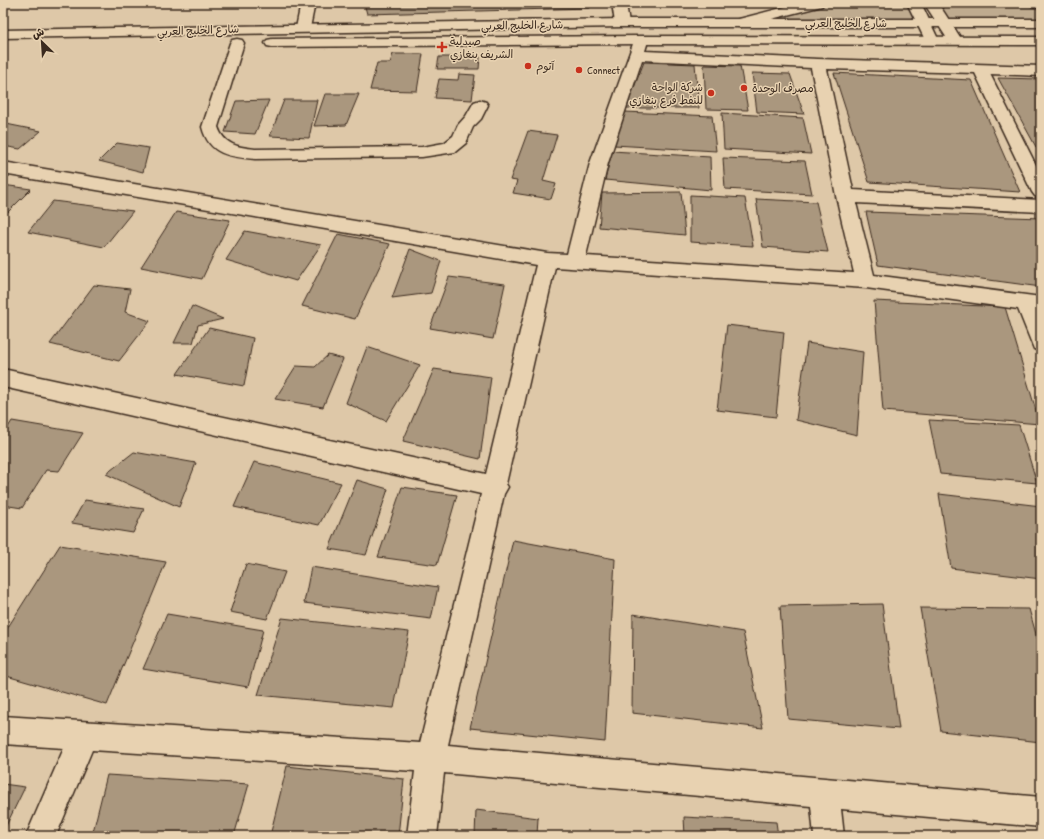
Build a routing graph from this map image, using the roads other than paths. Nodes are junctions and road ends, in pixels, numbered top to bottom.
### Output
1 (308, 3) edge
2 (619, 3) edge
3 (816, 3) edge
4 (914, 3) edge
5 (931, 3) edge
6 (1037, 3) edge
7 (1041, 4) edge
8 (923, 22) junction
9 (942, 22) junction
10 (622, 23) junction
11 (740, 23) junction
12 (1041, 23) edge
13 (303, 28) junction
14 (3, 34) edge
15 (954, 40) junction
16 (932, 41) junction
17 (1041, 41) edge
18 (237, 44) junction
19 (3, 47) edge
20 (639, 48) junction
21 (818, 64) junction
22 (980, 69) junction
23 (1041, 72) edge
24 (480, 105) dead end
25 (3, 168) edge
26 (1041, 192) edge
27 (845, 196) junction
28 (1041, 206) edge
29 (547, 260) junction
30 (575, 262) junction
31 (866, 281) junction
32 (1034, 304) edge
33 (1041, 343) edge
34 (3, 378) edge
35 (496, 488) junction
36 (3, 730) edge
37 (84, 736) junction
38 (431, 758) junction
39 (824, 794) junction
40 (1041, 812) edge
41 (41, 836) edge
42 (422, 836) edge
43 (829, 836) edge

1 - 13 main road
2 - 10 main road
3 - 11 main road
4 - 8 main road
5 - 9 main road
6 - 7 main road
8 - 9 main road, شارع الخليج العربي
8 - 11 main road, شارع الخليج العربي
8 - 16 main road
9 - 12 main road, شارع الخليج العربي
9 - 15 main road
10 - 11 main road, شارع الخليج العربي
10 - 13 main road, شارع الخليج العربي
13 - 14 main road, شارع الخليج العربي
15 - 16 main road, شارع الخليج العربي
15 - 17 main road, شارع الخليج العربي
16 - 20 main road, شارع الخليج العربي
18 - 19 main road, شارع الخليج العربي
18 - 20 main road, شارع الخليج العربي
18 - 24 main road
20 - 21 main road
20 - 30 main road
21 - 22 main road
21 - 27 main road
22 - 23 main road
22 - 26 main road
25 - 29 main road
27 - 28 main road
27 - 31 main road
29 - 30 main road
29 - 35 main road
30 - 31 main road
31 - 32 main road
32 - 33 main road
34 - 35 main road
35 - 38 main road
36 - 37 main road
37 - 38 main road
37 - 41 main road
38 - 39 main road
38 - 42 main road
39 - 40 main road
39 - 43 main road

